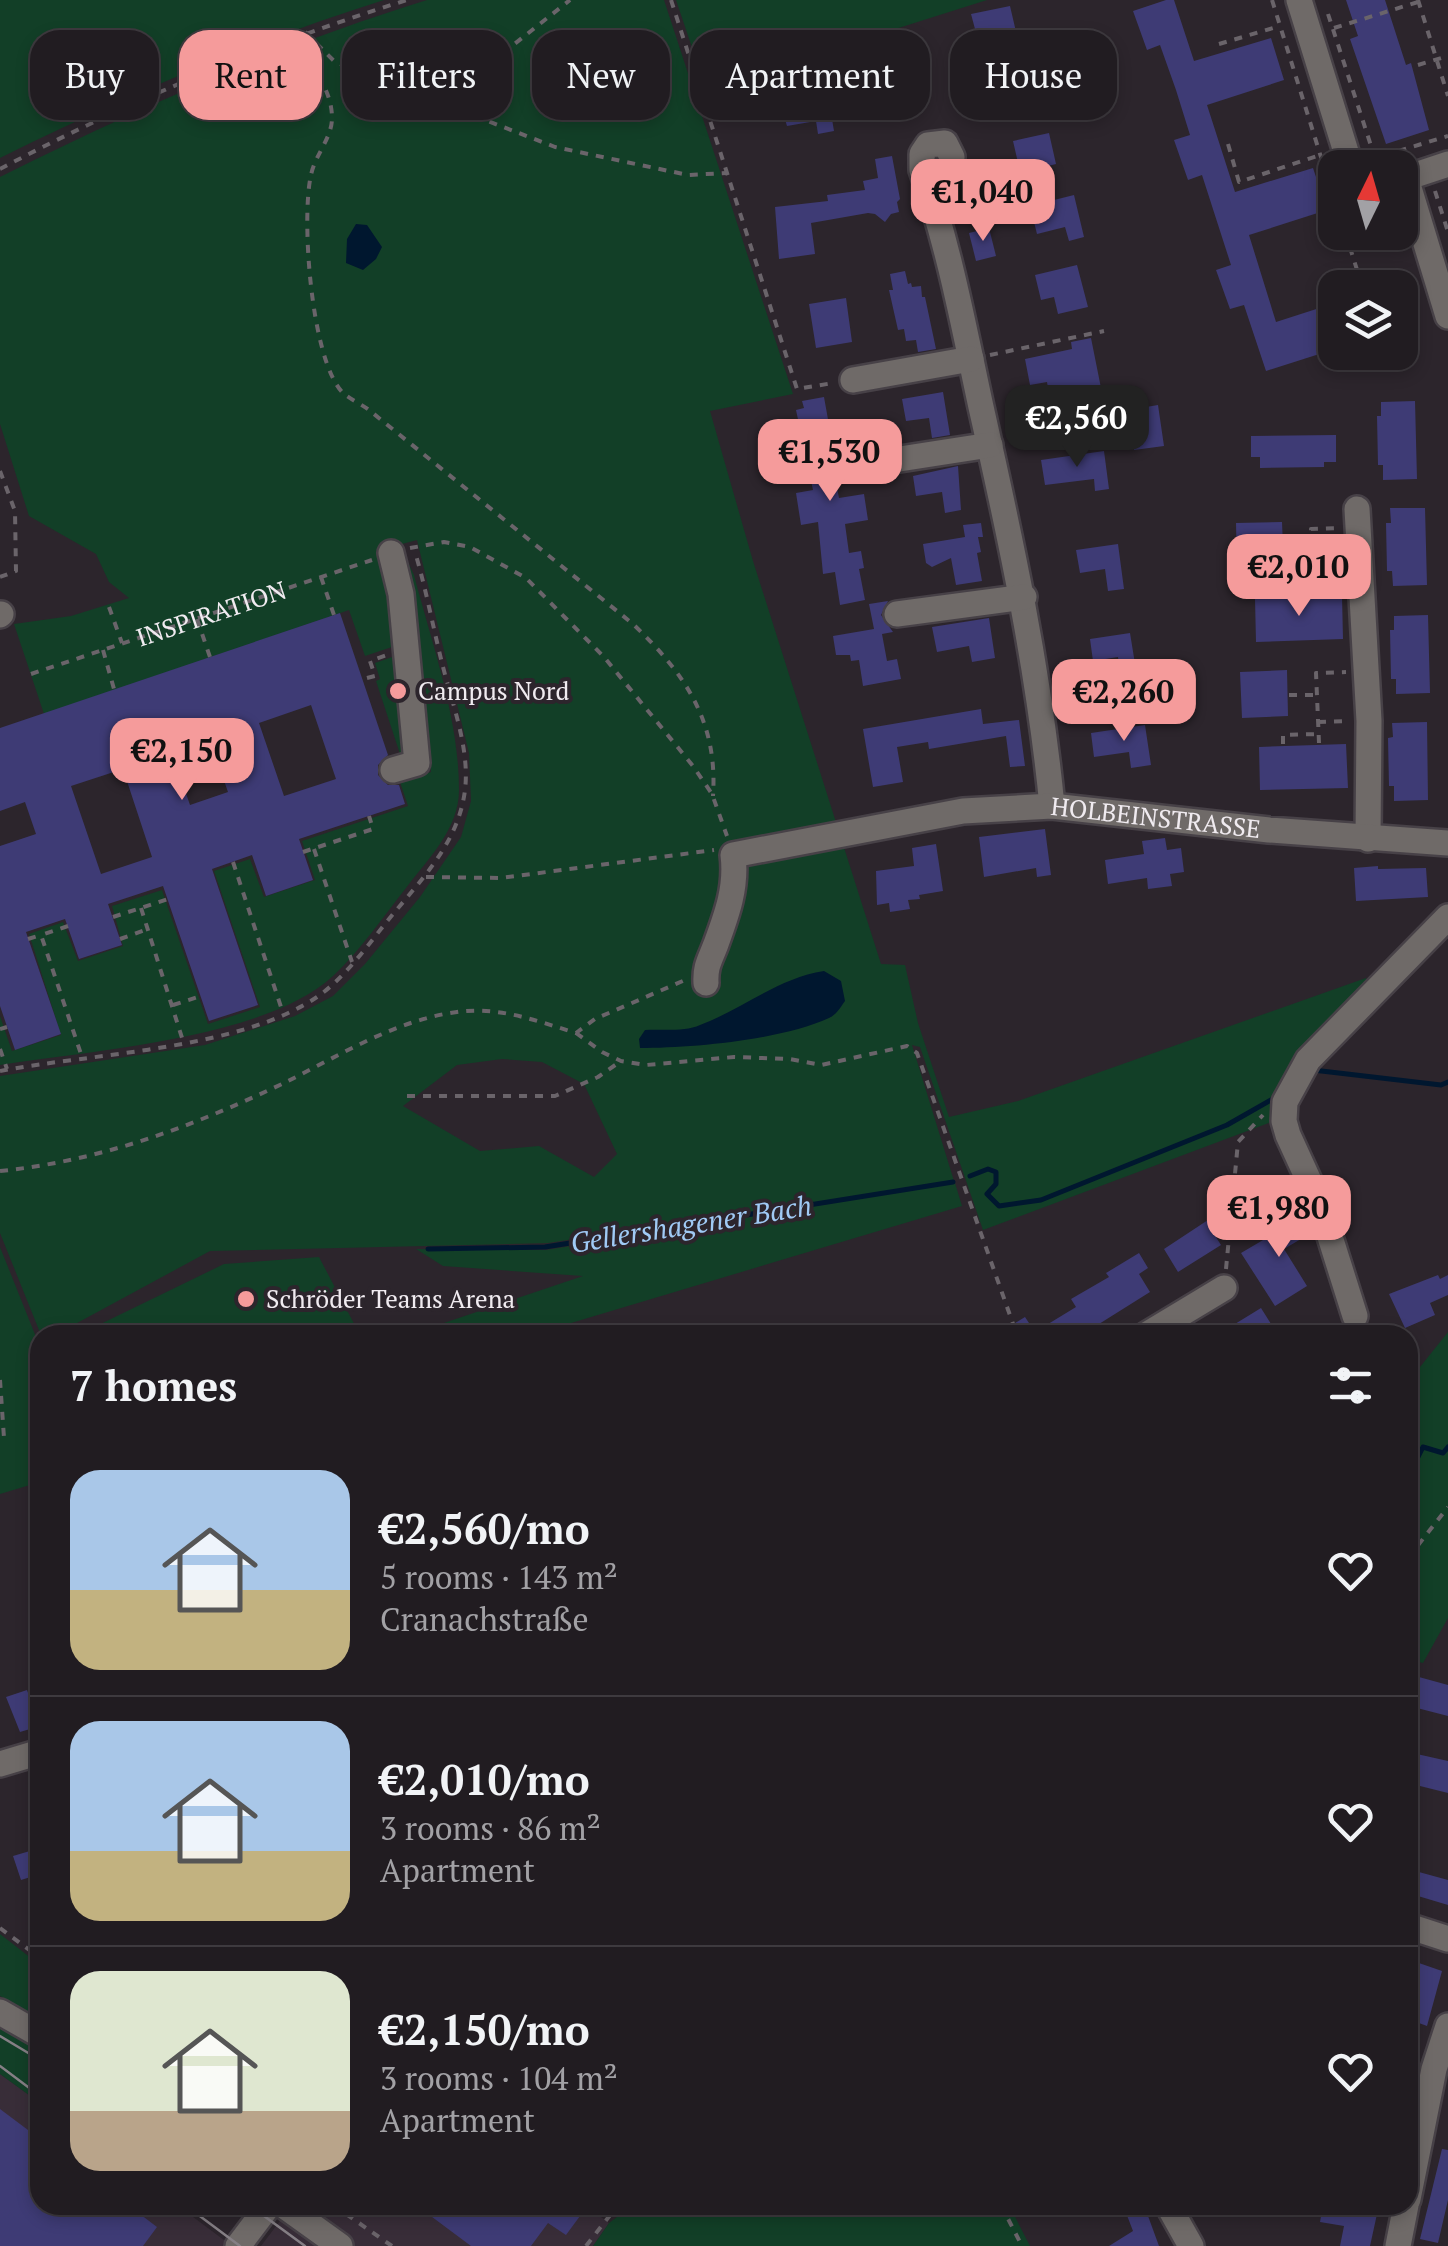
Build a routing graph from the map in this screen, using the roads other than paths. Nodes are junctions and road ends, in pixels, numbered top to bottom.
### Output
1 (1300, 0) edge
2 (1348, 150) edge
3 (1448, 164) edge
4 (1418, 174) edge
5 (930, 194) dead end
6 (1418, 225) edge
7 (1448, 316) edge
8 (970, 359) junction
9 (853, 380) road end
10 (990, 446) junction
11 (861, 465) dead end
12 (1358, 518) road end
13 (391, 553) road end
14 (1024, 597) junction
15 (898, 614) dead end
16 (394, 770) dead end
17 (1052, 806) junction
18 (1368, 839) junction
19 (1448, 843) edge
20 (1448, 918) edge
21 (705, 975) road end
22 (1224, 1288) road end
23 (1355, 1316) dead end
24 (1163, 1325) edge
25 (30, 1755) edge
26 (0, 1764) edge
27 (1418, 1929) edge
28 (1448, 1939) edge
29 (0, 2012) edge
30 (1448, 2026) edge
31 (30, 2028) edge
32 (1418, 2148) edge
33 (262, 2215) edge
34 (297, 2215) edge
35 (1174, 2215) edge
36 (1404, 2215) edge
37 (238, 2246) edge
38 (340, 2246) edge
39 (1191, 2246) edge
40 (1398, 2246) edge

1 - 2 street
3 - 4 street
5 - 8 street
6 - 7 street
8 - 9 street
8 - 10 street
10 - 11 street
10 - 14 street
12 - 18 street
13 - 16 street
14 - 15 street
14 - 17 street
17 - 18 street, HOLBEINSTRASSE
17 - 21 street, HOLBEINSTRASSE
18 - 19 street, HOLBEINSTRASSE
20 - 23 street
22 - 24 street
25 - 26 street
27 - 28 street
29 - 31 street
30 - 32 street
33 - 37 street
34 - 38 street
35 - 39 street
36 - 40 street

